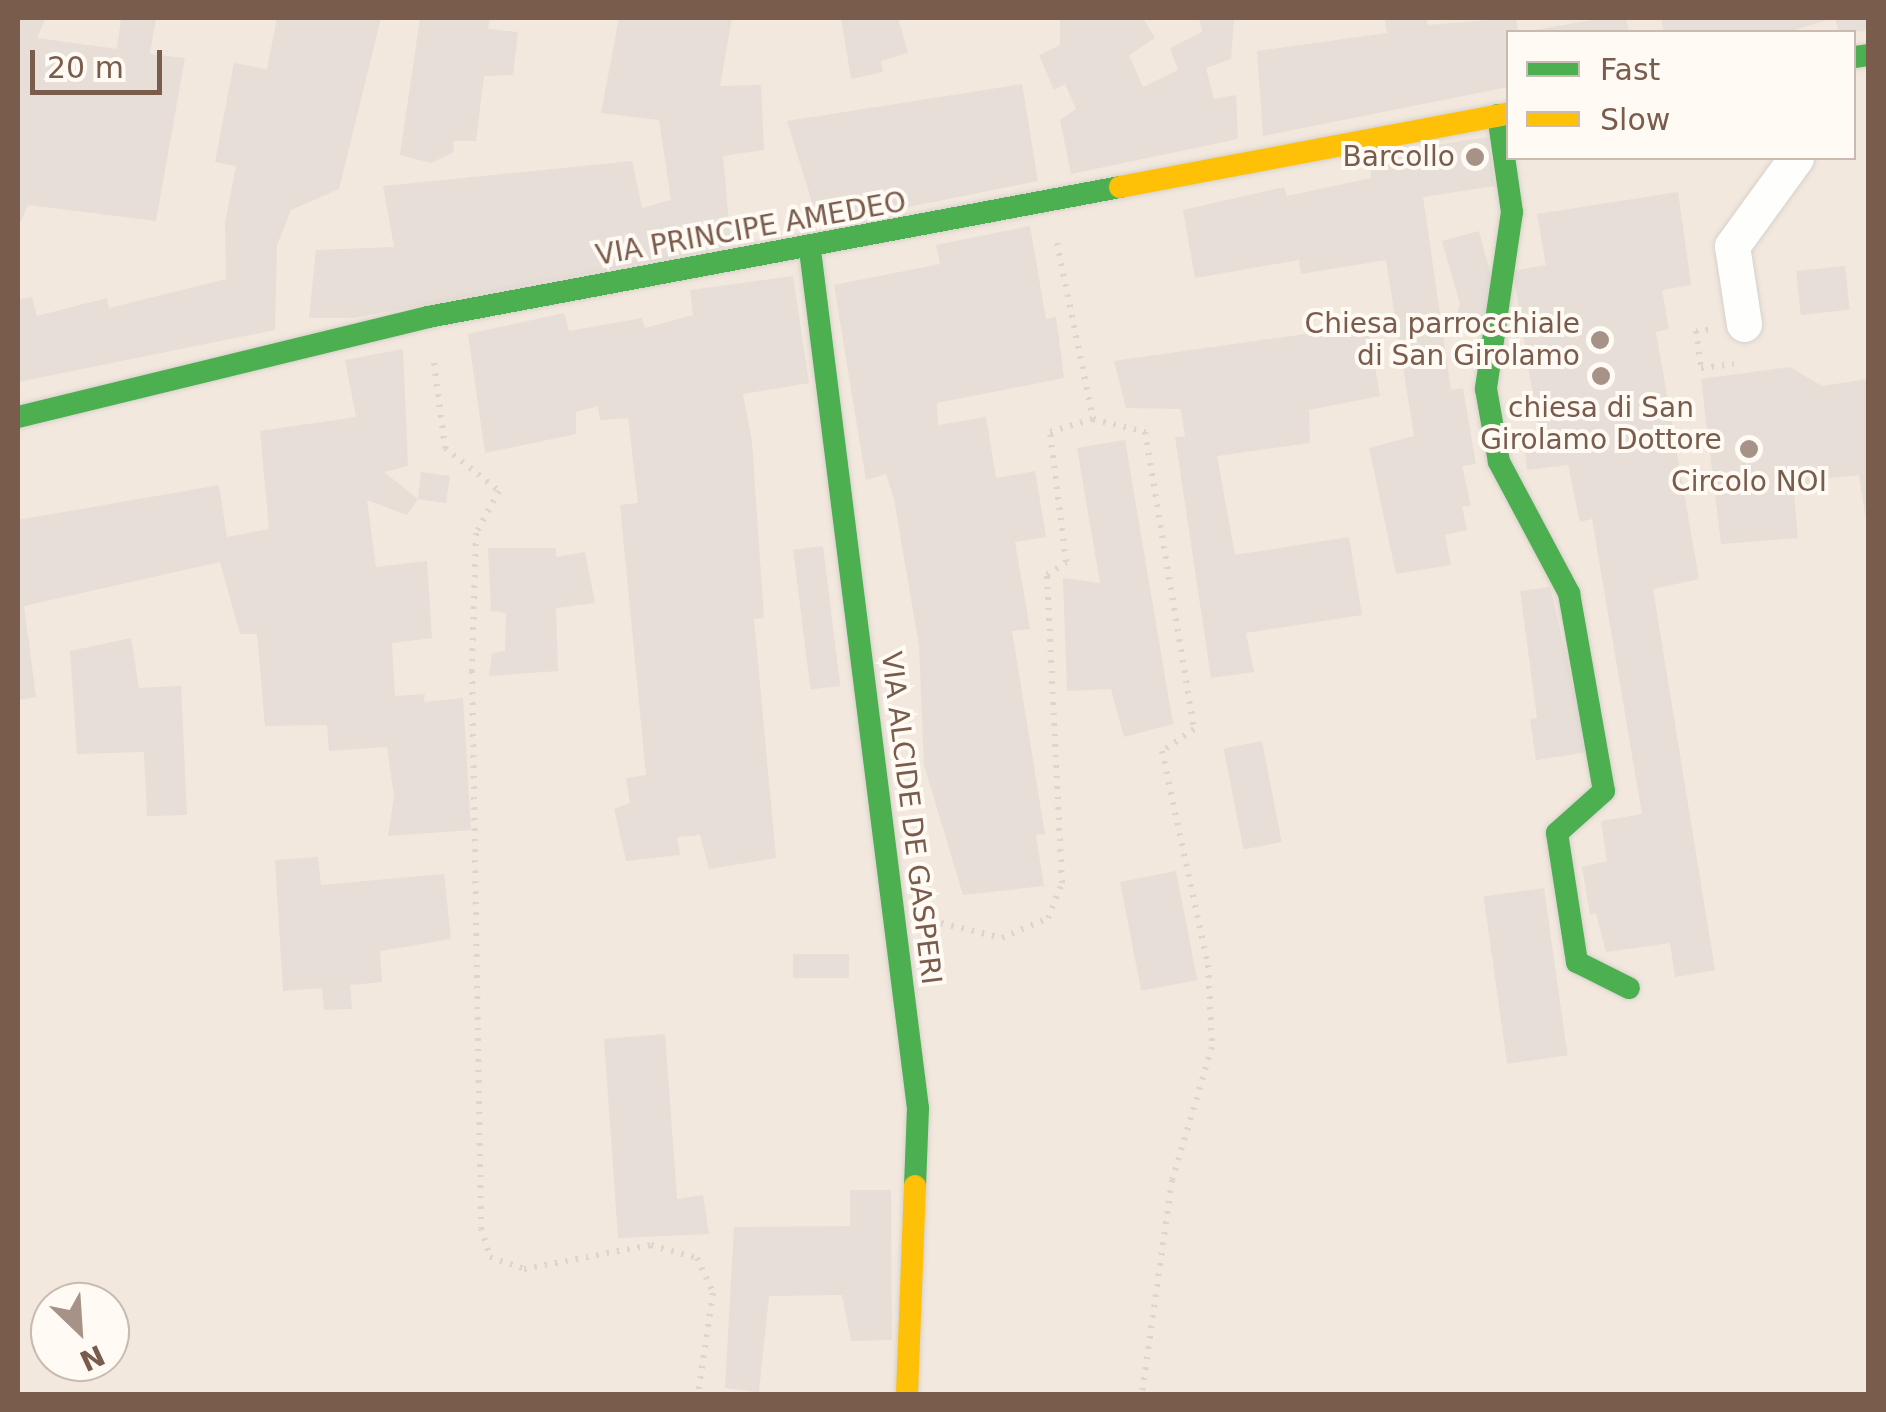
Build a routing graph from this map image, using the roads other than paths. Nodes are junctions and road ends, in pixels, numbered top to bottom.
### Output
1 (1503, 115) edge
2 (1506, 147) edge
3 (1507, 160) edge
4 (1795, 160) edge
5 (810, 250) junction
6 (1744, 324) dead end
7 (18, 417) edge
8 (1629, 988) dead end
9 (907, 1394) edge

1 - 2 street, VIA PRINCIPE AMEDEO
1 - 5 street, VIA PRINCIPE AMEDEO
3 - 8 street, VIA PRINCIPE AMEDEO
4 - 6 street
5 - 7 street, VIA PRINCIPE AMEDEO
5 - 9 street, VIA ALCIDE DE GASPERI

